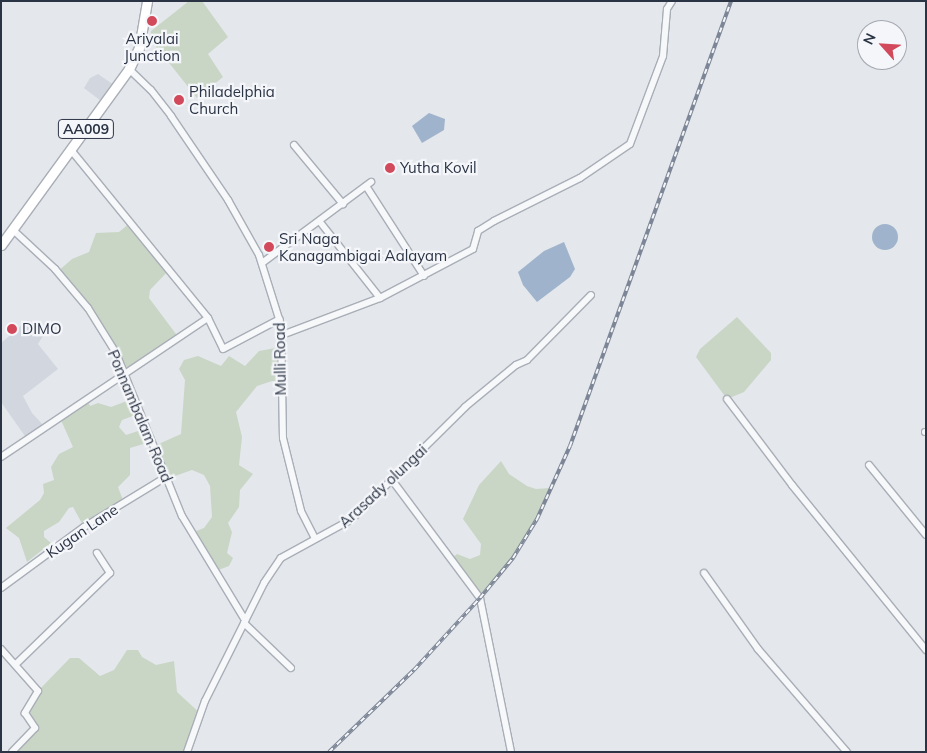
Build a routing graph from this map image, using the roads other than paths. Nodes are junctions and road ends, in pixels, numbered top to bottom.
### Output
1 (147, 1) edge
2 (672, 1) edge
3 (129, 68) junction
4 (294, 144) dead end
5 (70, 150) junction
6 (344, 204) junction
7 (320, 222) junction
8 (12, 229) junction
9 (1, 245) edge
10 (262, 263) junction
11 (424, 276) junction
12 (591, 295) dead end
13 (380, 298) junction
14 (208, 318) junction
15 (280, 319) junction
16 (282, 335) junction
17 (123, 374) junction
18 (728, 399) dead end
19 (1, 456) edge
20 (869, 465) dead end
21 (166, 477) junction
22 (392, 480) junction
23 (926, 535) edge
24 (315, 539) junction
25 (97, 553) dead end
26 (704, 573) dead end
27 (1, 588) edge
28 (244, 622) junction
29 (1, 649) edge
30 (926, 650) edge
31 (16, 664) junction
32 (291, 668) dead end
33 (12, 752) edge
34 (188, 752) edge
35 (510, 752) edge
36 (847, 752) edge

1 - 3 highway, AA009
2 - 11 street
3 - 5 highway, AA009
3 - 10 street, Mulli Road
4 - 6 street
5 - 8 highway, AA009
5 - 14 street
6 - 7 street
6 - 11 street
7 - 10 street
7 - 13 street
8 - 9 highway, AA009
8 - 17 street, Ponnambalam Road
10 - 15 street, Mulli Road
11 - 13 street
12 - 22 street, Arasady olungai
13 - 16 street
14 - 15 street
14 - 17 street
15 - 16 street, Mulli Road
16 - 24 street, Mulli Road
17 - 19 street
17 - 21 street, Ponnambalam Road
18 - 30 street
20 - 23 street
21 - 27 street, Kugan Lane
21 - 28 street, Ponnambalam Road
22 - 24 street, Arasady olungai
22 - 35 street
24 - 28 street, Arasady olungai
25 - 31 street
26 - 36 street
28 - 32 street, Ponnambalam Road
28 - 34 street, Arasady olungai
29 - 31 street
31 - 33 street

